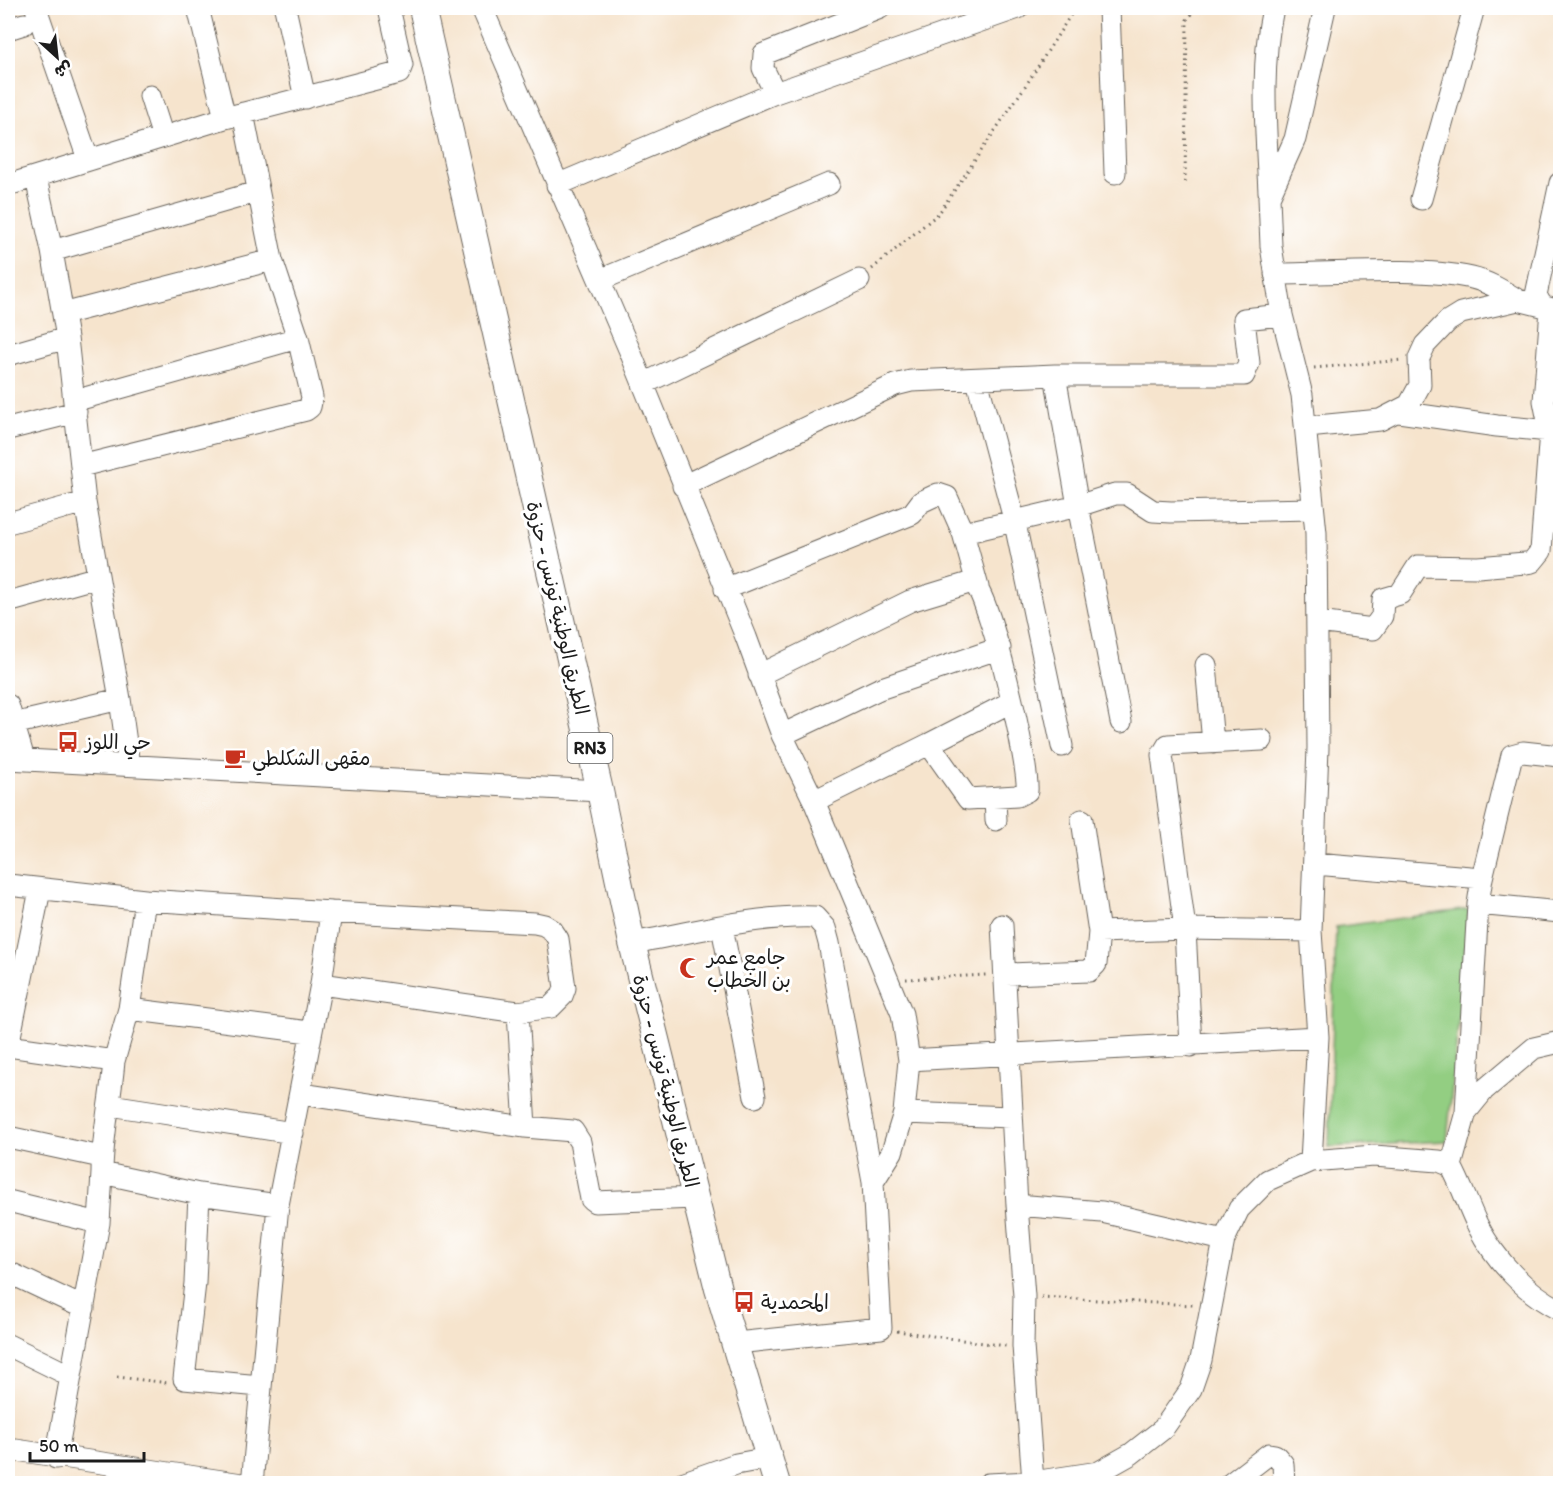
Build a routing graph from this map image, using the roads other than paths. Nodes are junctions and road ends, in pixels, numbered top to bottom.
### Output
1 (198, 8) edge
2 (285, 8) edge
3 (389, 8) edge
4 (422, 8) edge
5 (482, 8) edge
6 (1018, 8) edge
7 (1109, 8) edge
8 (1273, 8) edge
9 (1325, 8) edge
10 (1474, 8) edge
11 (874, 9) edge
12 (23, 20) edge
13 (775, 93) junction
14 (150, 96) dead end
15 (305, 98) junction
16 (234, 115) junction
17 (162, 137) junction
18 (88, 159) junction
19 (1115, 172) dead end
20 (36, 178) junction
21 (1560, 183) edge
22 (829, 184) dead end
23 (8, 185) edge
24 (558, 185) junction
25 (257, 192) junction
26 (1269, 197) junction
27 (1421, 199) dead end
28 (1555, 230) edge
29 (52, 251) junction
30 (272, 260) junction
31 (1275, 274) junction
32 (859, 279) road end
33 (600, 280) junction
34 (1518, 300) junction
35 (1551, 309) edge
36 (63, 314) junction
37 (1282, 315) junction
38 (67, 338) junction
39 (297, 338) junction
40 (8, 355) edge
41 (1055, 375) junction
42 (977, 380) junction
43 (643, 384) junction
44 (1552, 402) edge
45 (75, 406) junction
46 (1399, 412) junction
47 (1306, 427) junction
48 (8, 429) edge
49 (1550, 431) junction
50 (81, 466) junction
51 (683, 486) junction
52 (85, 502) junction
53 (1078, 506) junction
54 (1313, 509) junction
55 (1014, 519) junction
56 (8, 523) edge
57 (963, 533) junction
58 (1552, 535) edge
59 (98, 577) junction
60 (978, 587) junction
61 (725, 589) junction
62 (8, 602) edge
63 (1318, 622) junction
64 (1000, 648) junction
65 (1206, 665) dead end
66 (759, 675) junction
67 (120, 699) junction
68 (1011, 702) junction
69 (10, 715) edge
70 (1121, 722) dead end
71 (782, 735) junction
72 (1262, 740) dead end
73 (1213, 743) junction
74 (928, 744) junction
75 (1062, 746) dead end
76 (1560, 756) edge
77 (16, 759) edge
78 (129, 765) junction
79 (600, 791) junction
80 (814, 801) junction
81 (1083, 820) dead end
82 (1315, 864) junction
83 (1482, 878) junction
84 (8, 885) edge
85 (40, 890) junction
86 (144, 900) junction
87 (1478, 904) junction
88 (331, 912) junction
89 (1560, 912) edge
90 (1002, 925) dead end
91 (722, 927) junction
92 (1185, 929) junction
93 (1311, 931) junction
94 (1099, 932) junction
95 (632, 943) junction
96 (1006, 974) junction
97 (321, 984) junction
98 (129, 1009) junction
99 (518, 1012) junction
100 (309, 1032) junction
101 (1318, 1037) junction
102 (1557, 1045) edge
103 (8, 1046) edge
104 (1191, 1046) junction
105 (1008, 1055) junction
106 (909, 1060) junction
107 (114, 1061) junction
108 (301, 1094) junction
109 (755, 1097) dead end
110 (110, 1105) junction
111 (1466, 1112) junction
112 (904, 1113) junction
113 (1011, 1117) junction
114 (525, 1127) junction
115 (293, 1133) junction
116 (8, 1137) edge
117 (1311, 1161) junction
118 (101, 1165) junction
119 (1451, 1166) junction
120 (873, 1182) junction
121 (199, 1194) junction
122 (695, 1198) junction
123 (8, 1201) edge
124 (278, 1205) junction
125 (1017, 1205) junction
126 (99, 1223) junction
127 (1224, 1240) junction
128 (8, 1272) edge
129 (84, 1308) junction
130 (1560, 1310) edge
131 (736, 1343) junction
132 (8, 1348) edge
133 (71, 1376) junction
134 (260, 1386) junction
135 (10, 1450) edge
136 (56, 1458) junction
137 (769, 1458) junction
138 (112, 1475) edge
139 (1103, 1478) edge
140 (1032, 1482) edge
141 (242, 1484) edge
142 (252, 1484) edge
143 (679, 1484) edge
144 (777, 1484) edge
145 (988, 1484) edge
146 (1230, 1484) edge
147 (1284, 1484) edge

1 - 16 street
2 - 15 street
3 - 15 street
4 - 79 main road, الطريق الوطنية تونس - حزوة / RN3
5 - 24 street
6 - 13 street
7 - 19 street
8 - 26 street
9 - 26 street
10 - 27 street
11 - 13 street
12 - 18 street
13 - 24 street
14 - 17 street
15 - 16 street
16 - 17 street
16 - 25 street
17 - 18 street
18 - 20 street
20 - 23 street
20 - 29 street
21 - 28 street
22 - 33 street
24 - 33 street
25 - 29 street
25 - 30 street
26 - 31 street
28 - 35 street
29 - 36 street
30 - 36 street
30 - 39 street
31 - 34 street
31 - 37 street
32 - 43 street
33 - 43 street
34 - 35 street
34 - 46 street
35 - 44 street
36 - 38 street
37 - 41 street
37 - 47 street
38 - 40 street
38 - 45 street
39 - 45 street
39 - 50 street
41 - 42 street
41 - 53 street
42 - 51 street
42 - 55 street
43 - 51 street
44 - 49 street
45 - 48 street
45 - 50 street
46 - 47 street
46 - 49 street
47 - 54 street
49 - 58 street
50 - 52 street
51 - 61 street
52 - 56 street
52 - 59 street
53 - 54 street
53 - 55 street
53 - 70 street
54 - 63 street
55 - 57 street
55 - 75 street
57 - 60 street
57 - 61 street
58 - 63 street
59 - 62 street
59 - 67 street
60 - 64 street
60 - 66 street
61 - 66 street
63 - 82 street
64 - 68 street
64 - 71 street
65 - 73 street
66 - 71 street
67 - 69 street
67 - 78 street
68 - 74 street
68 - 74 street
69 - 77 street
71 - 80 street
72 - 73 street
73 - 92 street
74 - 80 street
76 - 83 street
77 - 78 street
78 - 79 street
79 - 95 main road, الطريق الوطنية تونس - حزوة / RN3
80 - 106 street
81 - 94 street
82 - 83 street
82 - 93 street
83 - 87 street
84 - 85 street
85 - 86 street
85 - 103 street
86 - 88 street
86 - 98 street
87 - 89 street
87 - 111 street
88 - 97 street
88 - 99 street
90 - 96 street
91 - 95 street
91 - 109 street
91 - 120 street
92 - 93 street
92 - 94 street
92 - 104 street
93 - 101 street
94 - 96 street
95 - 122 main road, الطريق الوطنية تونس - حزوة / RN3
96 - 105 street
97 - 99 street
97 - 100 street
98 - 100 street
98 - 107 street
99 - 114 street
100 - 108 street
101 - 104 street
101 - 117 street
102 - 111 street
103 - 107 street
104 - 105 street
105 - 106 street
105 - 113 street
106 - 112 street
107 - 110 street
108 - 114 street
108 - 115 street
110 - 115 street
110 - 118 street
111 - 119 street
112 - 113 street
112 - 120 street
113 - 125 street
114 - 122 street
115 - 124 street
116 - 118 street
117 - 119 street
117 - 127 street
118 - 121 street
118 - 126 street
119 - 130 street
120 - 131 street
121 - 124 street
121 - 134 street
122 - 131 main road, الطريق الوطنية تونس - حزوة / RN3
123 - 126 street
124 - 134 street
125 - 127 street
125 - 140 street
126 - 129 street
127 - 139 street
128 - 129 street
129 - 133 street
131 - 137 main road, الطريق الوطنية تونس - حزوة / RN3
132 - 133 street
133 - 136 street
134 - 142 street
135 - 136 street
136 - 138 street
137 - 143 street
137 - 144 main road, الطريق الوطنية تونس - حزوة / RN3
138 - 141 street
139 - 140 street
140 - 145 street
146 - 147 street

